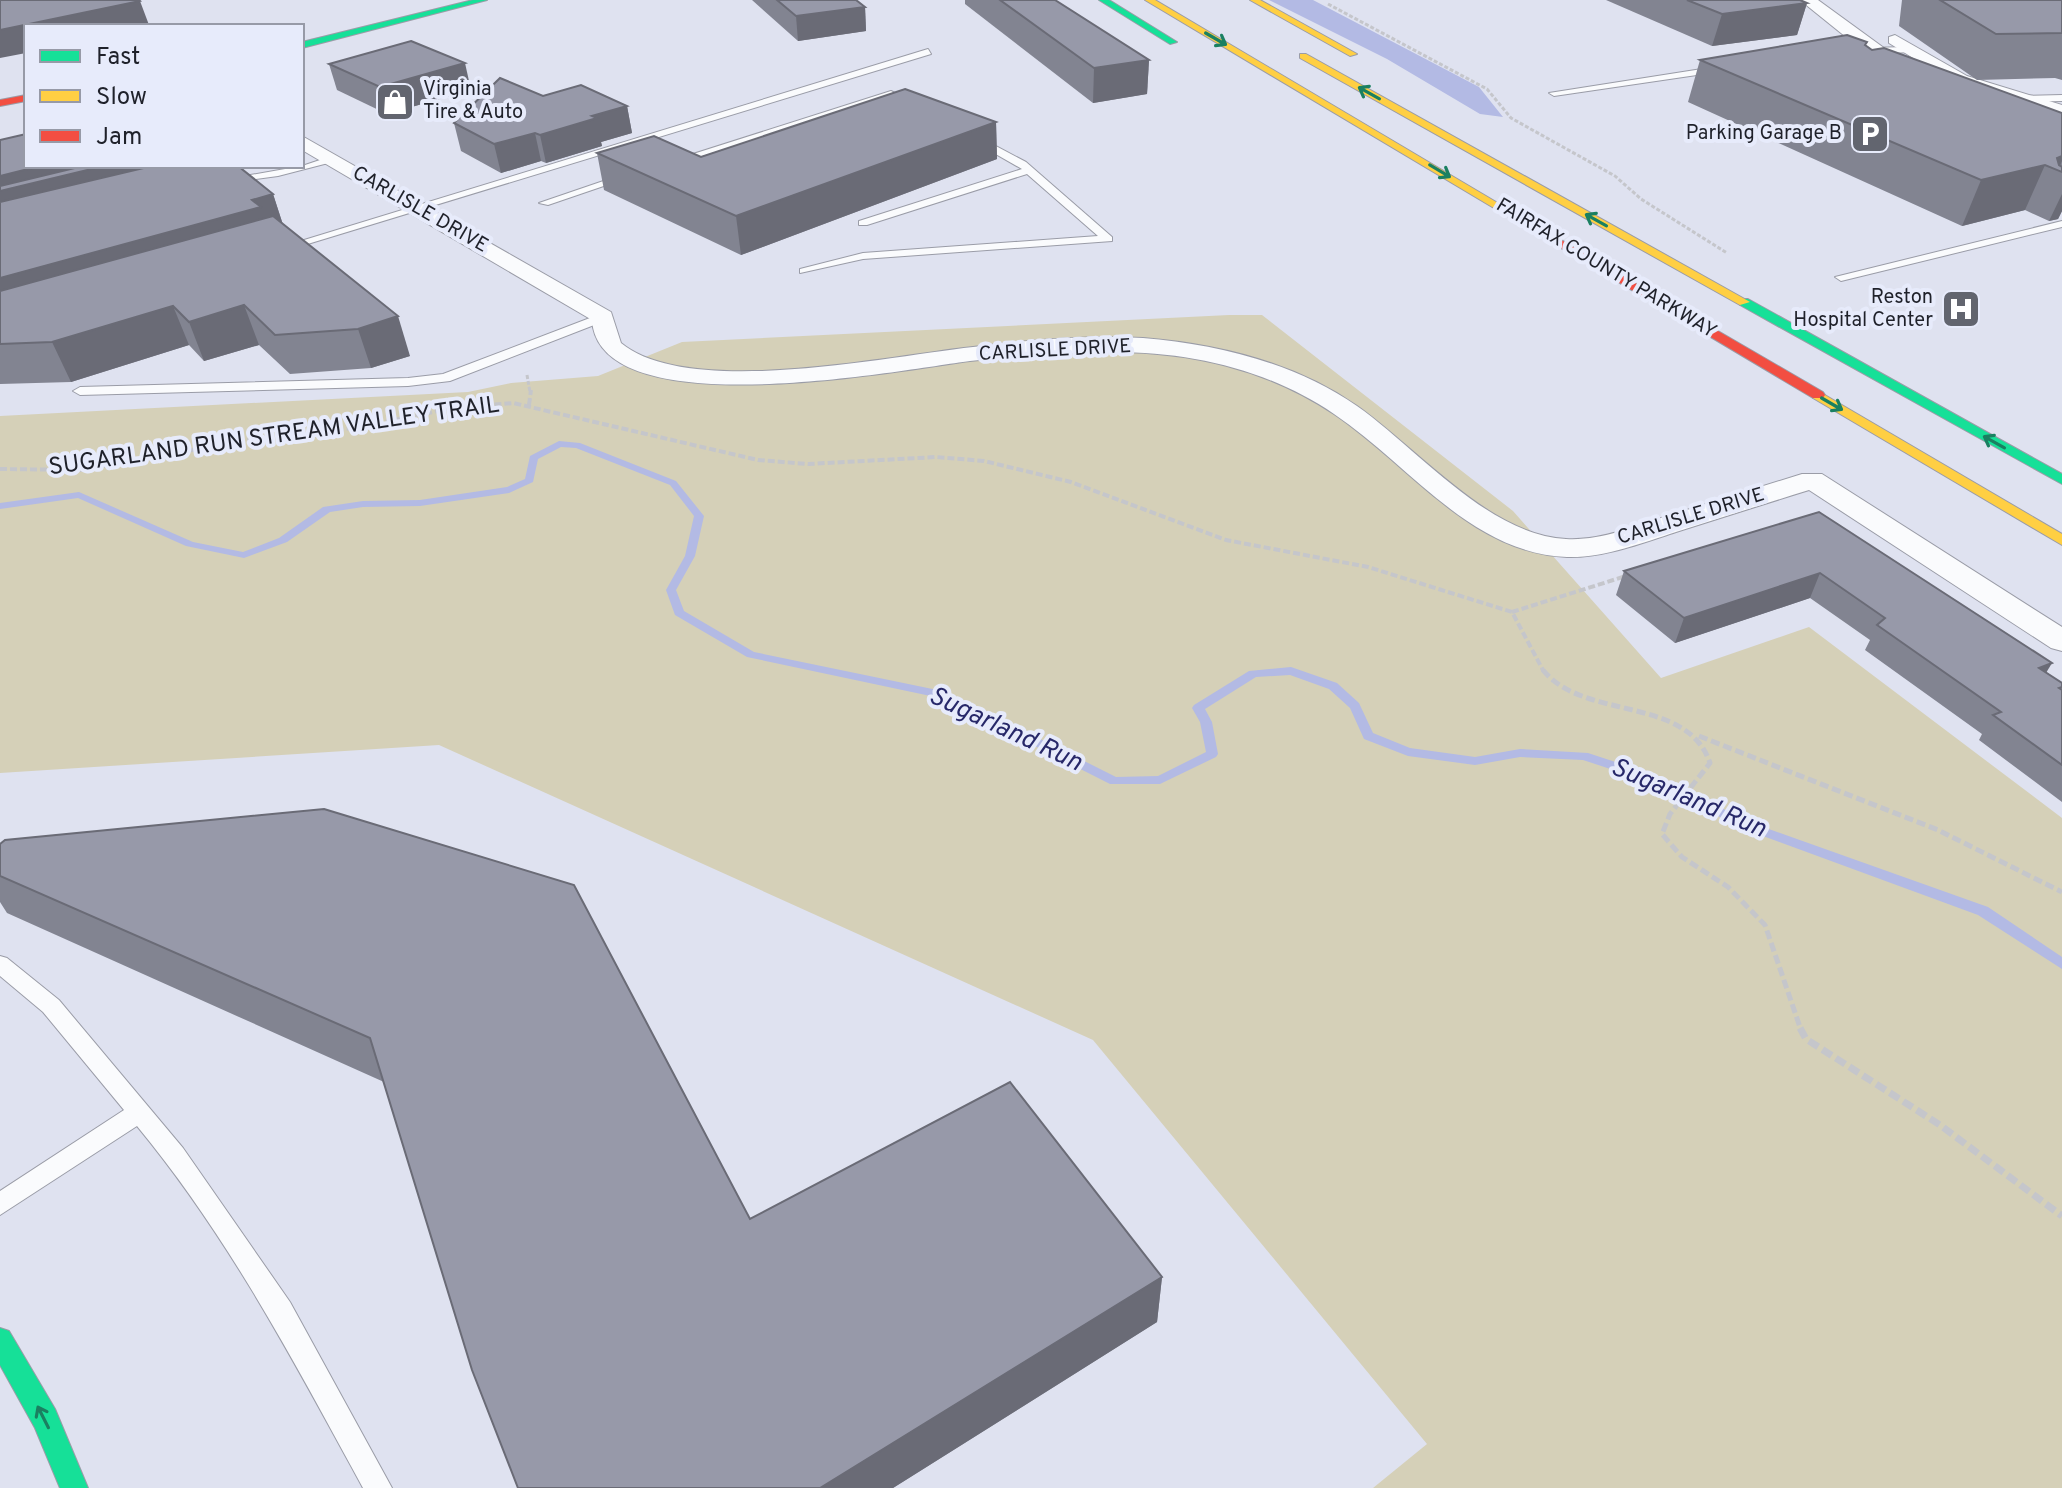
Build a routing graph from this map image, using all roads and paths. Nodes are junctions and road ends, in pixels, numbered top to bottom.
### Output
1 (431, 0) edge
2 (483, 0) edge
3 (1103, 0) edge
4 (1149, 0) edge
5 (1254, 0) edge
6 (1320, 0) edge
7 (1808, 0) edge
8 (1877, 27) dead end
9 (304, 32) edge
10 (304, 45) edge
11 (1291, 49) dead end
12 (1873, 50) junction
13 (1909, 50) junction
14 (928, 52) dead end
15 (1849, 52) edge
16 (1192, 53) dead end
17 (1368, 62) dead end
18 (1740, 66) edge
19 (1922, 74) junction
20 (1554, 93) dead end
21 (24, 98) edge
22 (2062, 98) edge
23 (2014, 99) junction
24 (0, 103) edge
25 (24, 111) edge
26 (2062, 111) edge
27 (929, 113) edge
28 (0, 116) edge
29 (2062, 125) edge
30 (968, 134) edge
31 (304, 143) edge
32 (332, 159) junction
33 (304, 165) edge
34 (665, 165) edge
35 (1537, 165) dead end
36 (288, 168) edge
37 (1396, 168) dead end
38 (1030, 170) junction
39 (634, 174) edge
40 (220, 182) edge
41 (544, 203) dead end
42 (417, 209) junction
43 (863, 223) dead end
44 (2062, 224) edge
45 (268, 252) edge
46 (1730, 255) dead end
47 (1604, 267) junction
48 (804, 271) dead end
49 (1841, 277) dead end
50 (603, 317) junction
51 (1762, 339) dead end
52 (1865, 370) junction
53 (1799, 385) junction
54 (80, 391) dead end
55 (0, 469) edge
56 (2062, 480) edge
57 (2062, 540) edge
58 (1633, 573) edge
59 (1512, 612) junction
60 (2062, 641) edge
61 (1694, 734) junction
62 (2062, 892) edge
63 (0, 964) edge
64 (139, 1112) junction
65 (0, 1204) edge
66 (2062, 1216) edge
67 (0, 1340) edge
68 (74, 1488) edge
69 (378, 1488) edge

1 - 9 main road
2 - 10 main road
3 - 16 main road
4 -> 47 main road, FAIRFAX COUNTY PARKWAY
5 - 17 main road
6 - 46 path
7 - 12 street
8 - 13 street
52 -> 11 main road, FAIRFAX COUNTY PARKWAY
12 - 13 lane
12 - 15 lane
12 - 19 street
13 - 19 street
14 - 42 lane
18 - 20 lane
19 - 23 street
19 - 29 street
21 - 24 main road
22 - 23 lane
23 - 26 street
25 - 28 main road
27 - 34 lane
30 - 38 lane
31 - 32 street, CARLISLE DRIVE
32 - 33 lane
32 - 42 street, CARLISLE DRIVE
35 - 52 main road
36 - 40 lane
37 - 53 main road
38 - 43 lane
38 - 48 lane
39 - 41 lane
42 - 45 lane
42 - 50 street, CARLISLE DRIVE
44 - 49 lane
47 - 51 main road
47 - 53 main road, FAIRFAX COUNTY PARKWAY
50 - 54 lane
50 - 60 street, CARLISLE DRIVE
56 -> 52 main road, FAIRFAX COUNTY PARKWAY
53 -> 57 main road, FAIRFAX COUNTY PARKWAY
55 - 59 path, SUGARLAND RUN STREAM VALLEY TRAIL
58 - 59 path
59 - 61 path
61 - 62 path
61 - 66 path
63 - 64 lane
64 - 65 lane
64 - 69 lane
68 -> 67 main road

